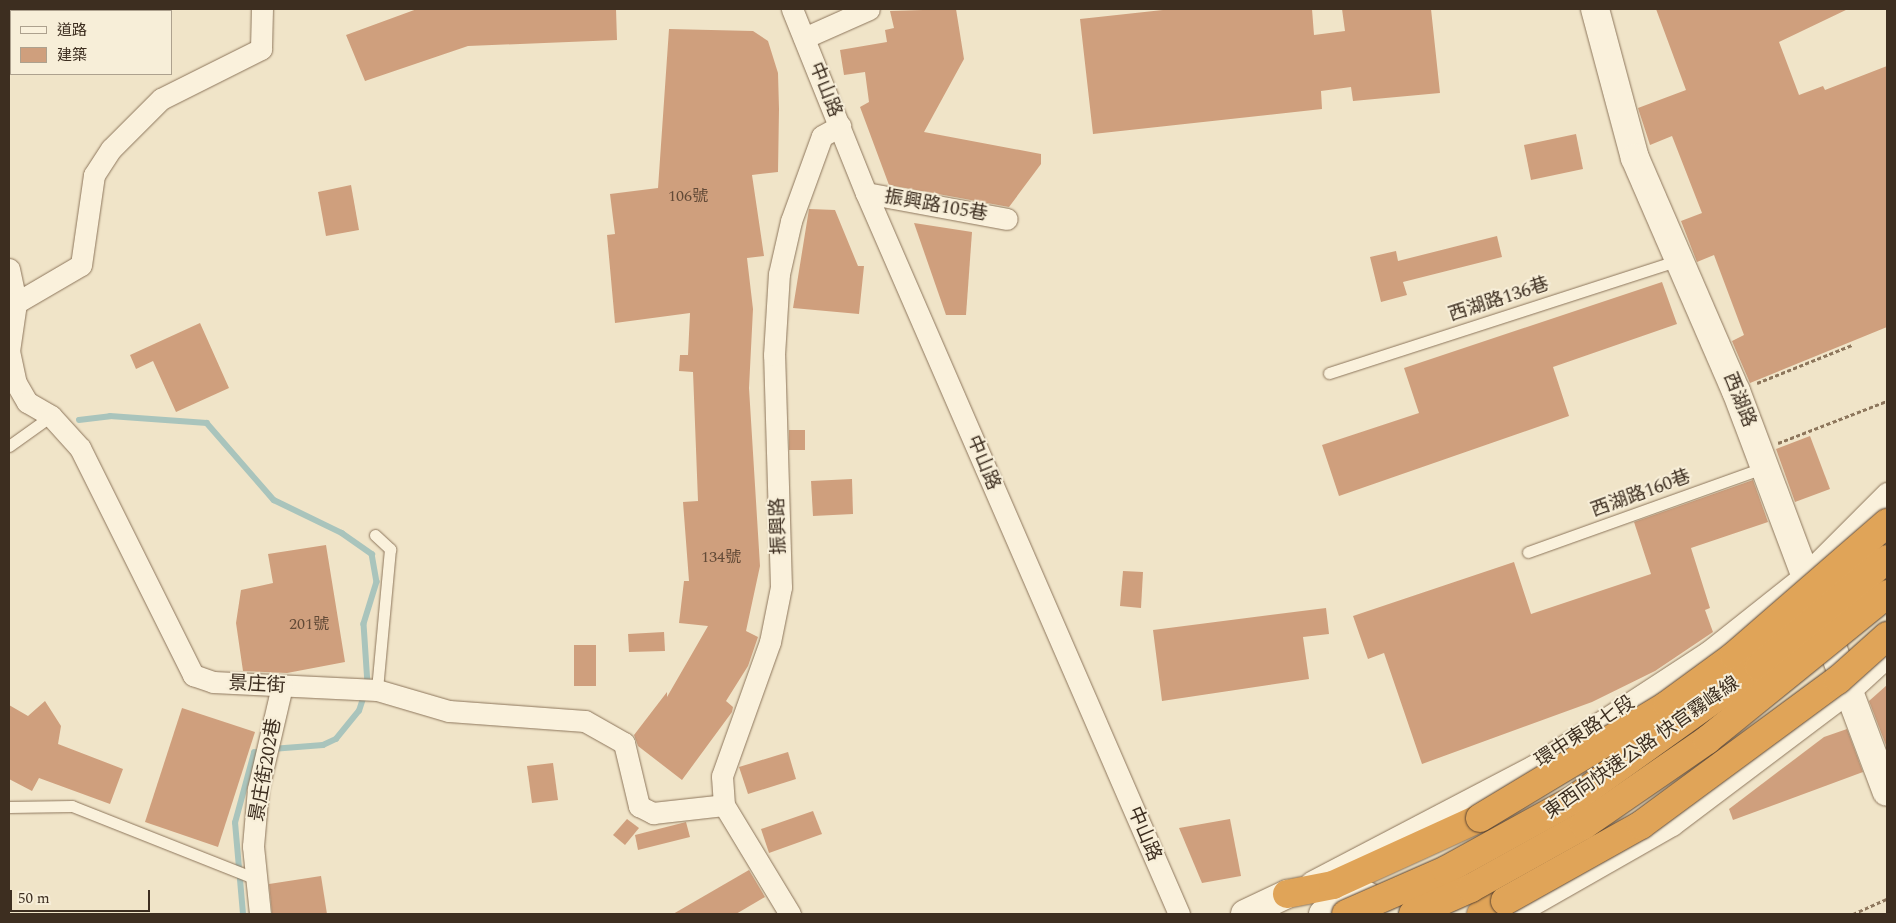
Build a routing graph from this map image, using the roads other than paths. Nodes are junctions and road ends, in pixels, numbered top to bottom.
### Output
1 (262, 9) edge
2 (792, 9) edge
3 (869, 9) edge
4 (1596, 9) edge
5 (804, 38) junction
6 (840, 126) junction
7 (866, 193) junction
8 (1006, 219) dead end
9 (1679, 260) junction
10 (9, 269) edge
11 (16, 303) junction
12 (1329, 374) dead end
13 (52, 416) junction
14 (11, 441) edge
15 (1762, 459) junction
16 (1887, 493) edge
17 (1887, 523) edge
18 (375, 535) dead end
19 (1887, 550) edge
20 (1528, 552) dead end
21 (1887, 559) edge
22 (1806, 574) junction
23 (1887, 594) edge
24 (1887, 604) edge
25 (1819, 609) junction
26 (1887, 636) edge
27 (1833, 649) junction
28 (1887, 657) edge
29 (282, 686) junction
30 (377, 690) junction
31 (1850, 691) junction
32 (1887, 792) edge
33 (724, 805) junction
34 (9, 807) edge
35 (256, 878) junction
36 (1287, 894) junction
37 (1511, 908) edge
38 (260, 914) edge
39 (790, 914) edge
40 (1179, 914) edge
41 (1245, 914) edge
42 (1323, 914) edge
43 (1346, 914) edge
44 (1413, 914) edge
45 (1443, 914) edge
46 (1481, 914) edge

1 - 11 street
2 - 5 street, 中山路
3 - 5 street
4 - 9 street, 西湖路
5 - 6 street, 中山路
6 - 7 street, 中山路
6 - 33 street, 振興路
7 - 8 street, 振興路105巷
7 - 40 street, 中山路
9 - 12 lane, 西湖路136巷
9 - 15 street, 西湖路
10 - 11 street, 景庄街
11 - 13 street, 景庄街
13 - 14 lane
13 - 29 street, 景庄街
15 - 20 lane, 西湖路160巷
15 - 22 street, 西湖路
16 - 22 street, 環中東路七段
17 - 36 highway, bridge
18 - 30 lane
19 - 25 street
21 - 43 highway, 東西向快速公路 快官霧峰線, bridge
22 - 25 street, 西湖路
22 - 36 street, 環中東路七段
23 - 44 highway, 東西向快速公路 快官霧峰線, bridge
24 - 27 street
25 - 27 street, 西湖路
25 - 42 street
26 - 37 highway, bridge
27 - 31 street, 西湖路
27 - 45 street
28 - 31 street
29 - 30 street, 景庄街
29 - 35 street, 景庄街202巷
30 - 33 street, 景庄街
31 - 32 street, 西湖路
31 - 37 street
33 - 39 street, 振興路
34 - 35 lane
35 - 38 street, 景庄街202巷
36 - 41 street, 環中東路七段
37 - 46 highway

